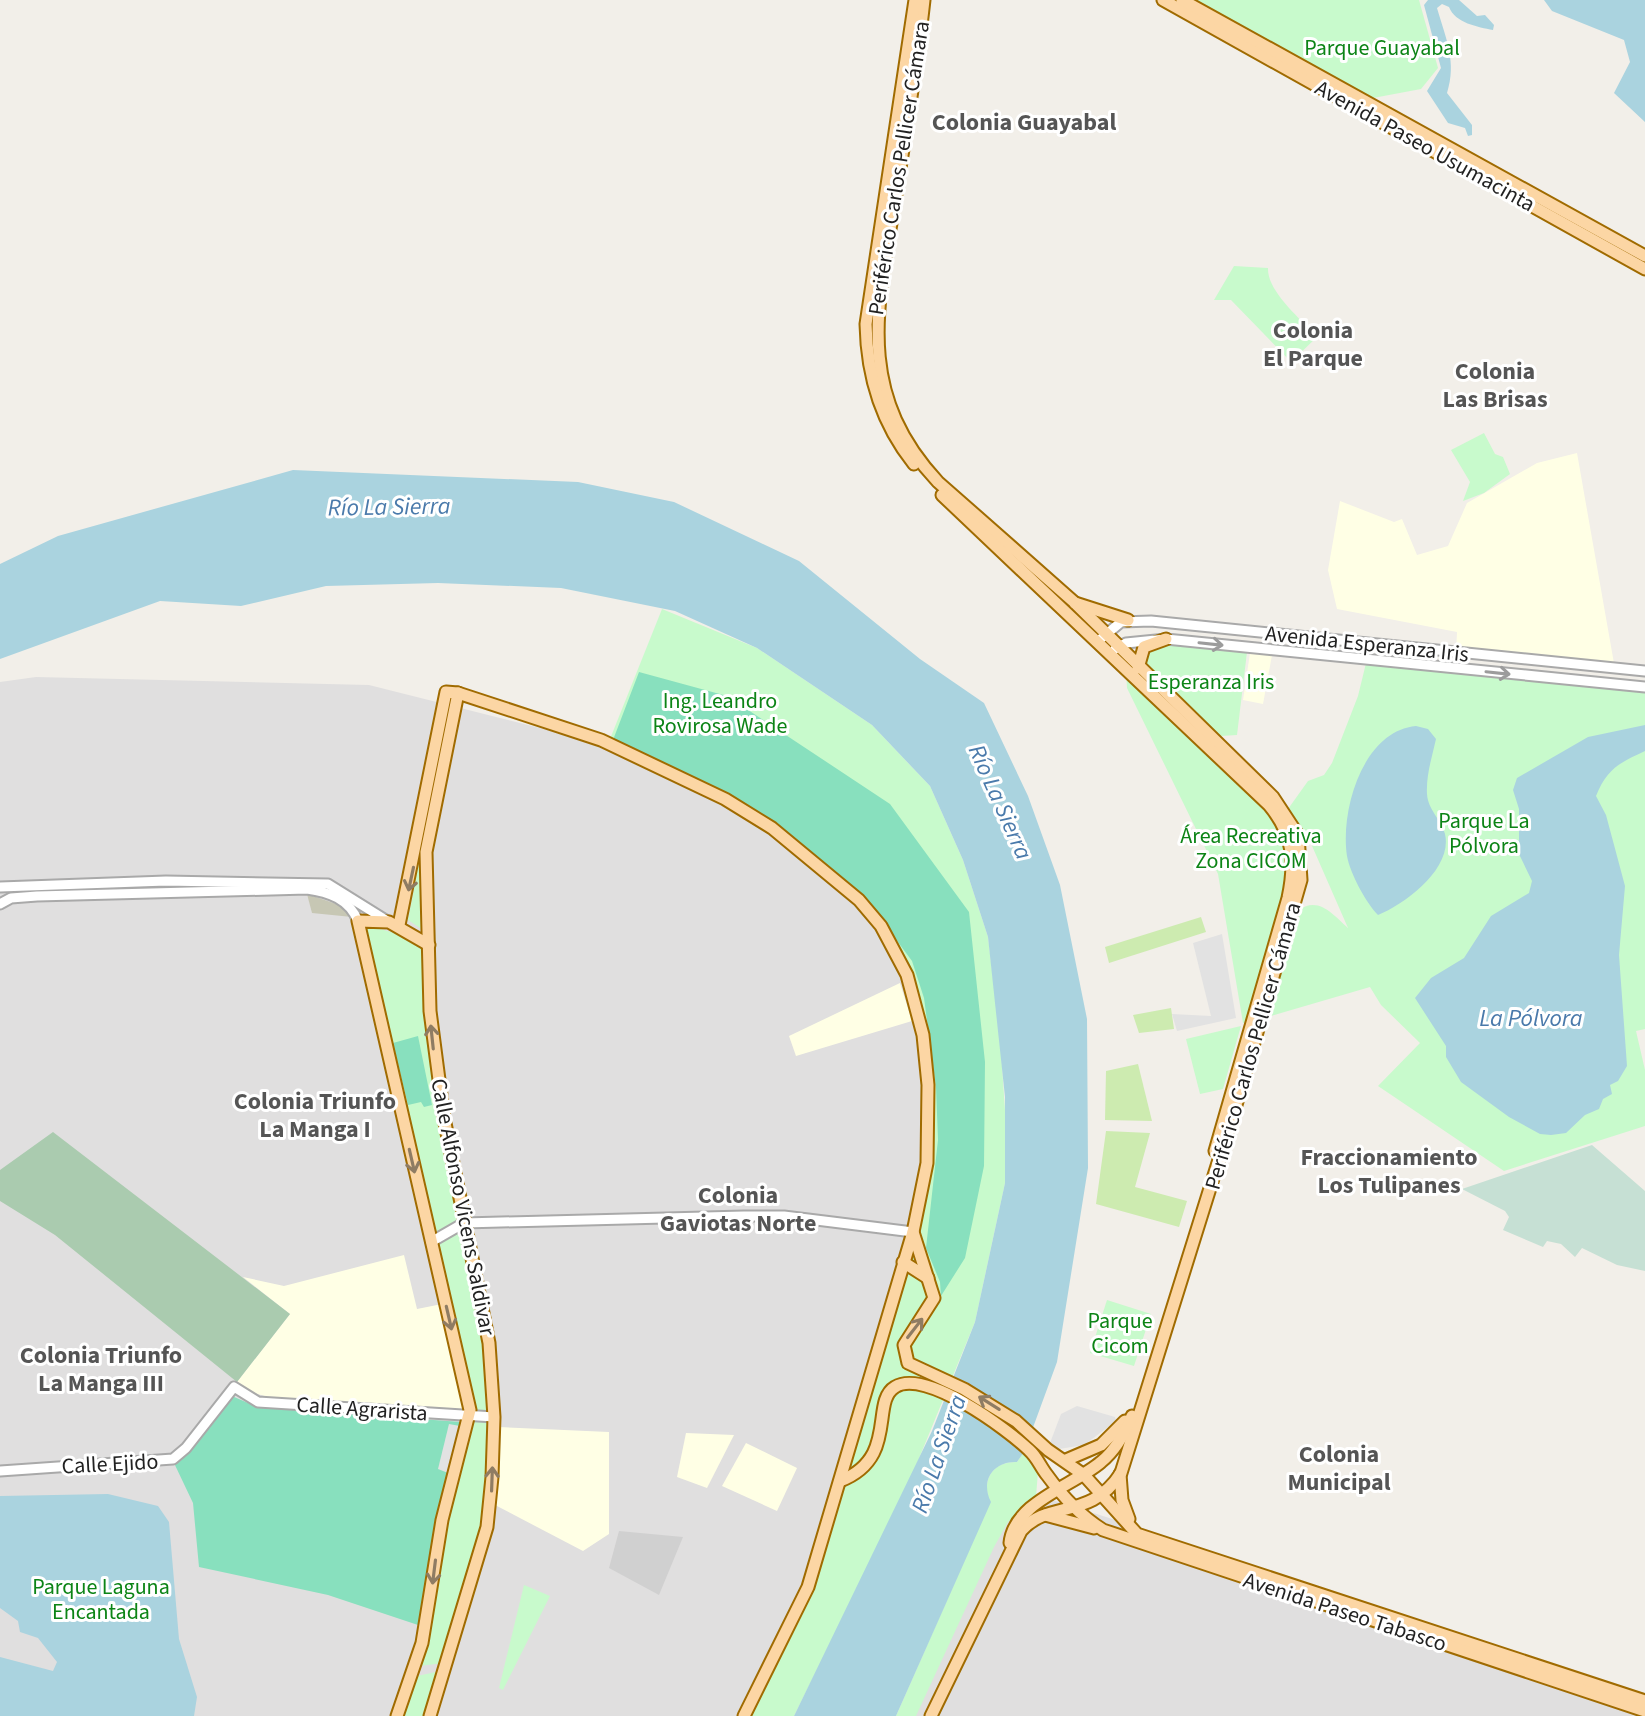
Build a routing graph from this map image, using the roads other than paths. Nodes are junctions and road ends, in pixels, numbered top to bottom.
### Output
1 (915, 0) edge
2 (924, 0) edge
3 (1163, 0) edge
4 (1182, 0) edge
5 (1645, 256) edge
6 (1645, 269) edge
7 (1074, 602) junction
8 (1128, 620) junction
9 (1250, 633) junction
10 (1274, 634) junction
11 (1101, 639) junction
12 (1166, 639) junction
13 (1247, 647) junction
14 (1277, 650) junction
15 (1113, 651) junction
16 (1540, 662) junction
17 (1138, 668) junction
18 (1645, 671) edge
19 (1539, 677) junction
20 (1645, 687) edge
21 (452, 693) junction
22 (0, 887) edge
23 (0, 904) edge
24 (358, 921) junction
25 (394, 924) junction
26 (429, 945) junction
27 (464, 1223) junction
28 (913, 1232) junction
29 (431, 1242) junction
30 (903, 1262) junction
31 (928, 1278) junction
32 (920, 1378) junction
33 (234, 1387) joint
34 (1139, 1392) junction
35 (469, 1416) junction
36 (494, 1417) junction
37 (851, 1448) junction
38 (873, 1455) junction
39 (1066, 1460) junction
40 (1102, 1462) junction
41 (0, 1471) edge
42 (1046, 1473) junction
43 (1121, 1473) junction
44 (1084, 1475) junction
45 (840, 1481) junction
46 (1098, 1489) junction
47 (1060, 1490) junction
48 (1092, 1501) junction
49 (1038, 1503) junction
50 (1076, 1509) junction
51 (1044, 1515) junction
52 (1103, 1530) junction
53 (1137, 1534) junction
54 (1009, 1552) junction
55 (1645, 1701) edge
56 (1645, 1711) edge
57 (397, 1716) edge
58 (430, 1716) edge
59 (744, 1716) edge
60 (931, 1716) edge

1 - 11 main road, Periférico Carlos Pellicer Cámara
2 - 7 main road, Periférico Carlos Pellicer Cámara
3 - 6 main road, Avenida Paseo Usumacinta
4 - 5 main road, Avenida Paseo Usumacinta
7 - 8 main road
7 - 11 main road, Periférico Carlos Pellicer Cámara
8 - 9 street, Avenida Esperanza Iris
8 - 11 street
9 - 10 street, Avenida Esperanza Iris
9 - 13 street
10 - 14 street
10 - 16 street, Avenida Esperanza Iris
11 - 15 main road, Periférico Carlos Pellicer Cámara
12 -> 13 street, Avenida Esperanza Iris
12 - 15 street, Avenida Esperanza Iris
12 - 17 main road
13 - 14 street, Avenida Esperanza Iris
14 -> 19 street, Avenida Esperanza Iris
15 - 17 main road, Periférico Carlos Pellicer Cámara
15 - 34 main road, Periférico Carlos Pellicer Cámara
16 - 18 street, Avenida Esperanza Iris
16 - 19 street
17 - 43 main road, Periférico Carlos Pellicer Cámara
19 - 20 street, Avenida Esperanza Iris
21 -> 25 main road
21 - 26 main road, Calle Alfonso Vicens Saldivar
21 - 28 main road
22 - 25 street
23 - 24 street
24 - 25 main road
24 -> 29 main road, Calle Alfonso Vicens Saldivar
25 - 26 main road
27 -> 26 main road, Calle Alfonso Vicens Saldivar
27 - 28 street
27 - 29 street
27 - 36 main road, Calle Alfonso Vicens Saldivar
28 - 30 main road
28 - 31 main road
29 -> 35 main road, Calle Alfonso Vicens Saldivar
30 - 31 main road
30 - 37 main road
32 -> 31 main road
32 - 38 main road
39 -> 32 main road
32 - 42 main road, Avenida Paseo Tabasco
33 - 35 street, Calle Agrarista
33 - 41 street, Calle Ejido
34 - 39 main road
34 - 40 main road, Periférico Carlos Pellicer Cámara
35 - 36 street, Calle Agrarista
35 -> 57 main road, Calle Alfonso Vicens Saldivar
58 -> 36 main road, Calle Alfonso Vicens Saldivar
37 - 38 main road
37 - 45 main road
38 - 45 main road
39 - 44 main road
40 - 44 main road, Periférico Carlos Pellicer Cámara
40 - 46 main road
42 - 47 main road, Avenida Paseo Tabasco
42 - 49 main road
43 - 46 main road, Periférico Carlos Pellicer Cámara
43 - 53 main road
44 - 46 main road
44 - 47 main road, Periférico Carlos Pellicer Cámara
45 - 59 main road
46 - 48 main road, Periférico Carlos Pellicer Cámara
46 - 53 main road
47 - 49 main road, Periférico Carlos Pellicer Cámara
47 - 50 main road, Avenida Paseo Tabasco
48 - 50 main road, Periférico Carlos Pellicer Cámara
48 - 52 main road
49 - 54 main road
50 - 51 main road, Periférico Carlos Pellicer Cámara
50 - 52 main road, Avenida Paseo Tabasco
51 - 52 main road
51 - 54 main road
52 - 56 main road, Avenida Paseo Tabasco
53 - 55 main road, Avenida Paseo Tabasco
54 - 60 main road

